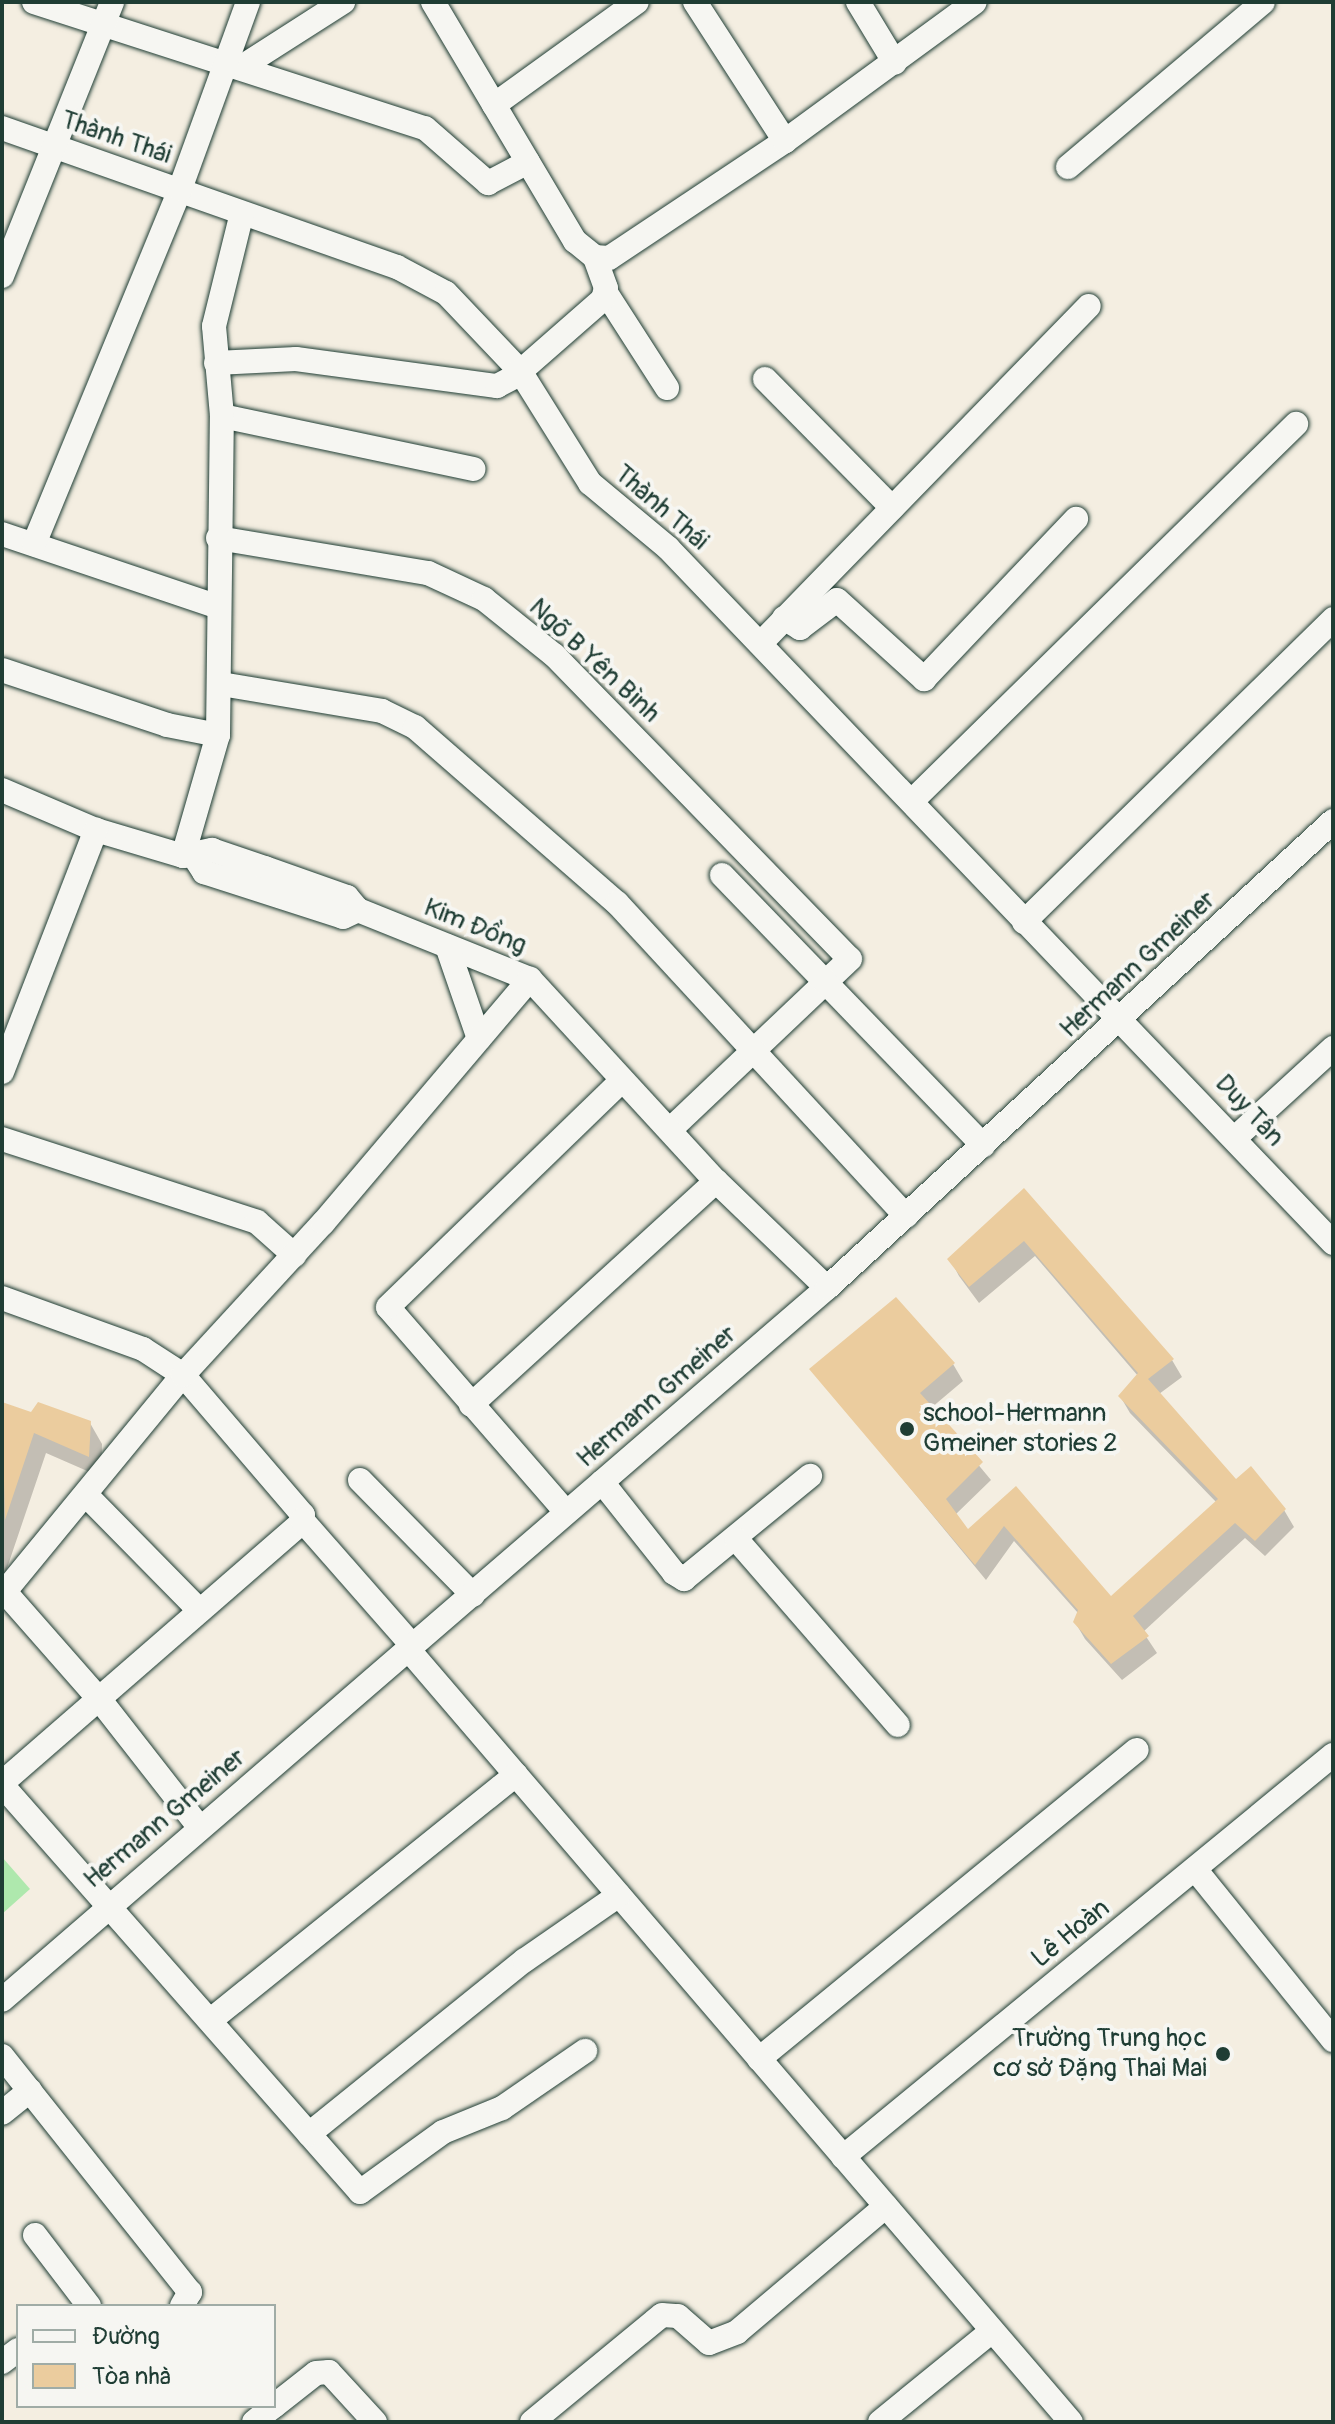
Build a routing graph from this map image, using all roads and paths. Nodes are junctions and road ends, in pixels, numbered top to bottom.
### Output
1 (34, 2) edge
2 (248, 2) edge
3 (343, 2) edge
4 (433, 2) edge
5 (637, 2) edge
6 (695, 2) edge
7 (858, 2) edge
8 (975, 2) edge
9 (1263, 2) edge
10 (602, 12) edge
11 (108, 13) edge
12 (895, 63) junction
13 (234, 64) junction
14 (494, 105) junction
15 (2, 128) edge
16 (785, 141) junction
17 (57, 148) junction
18 (528, 162) junction
19 (1068, 167) dead end
20 (180, 189) junction
21 (242, 213) junction
22 (595, 257) junction
23 (2, 276) edge
24 (606, 293) junction
25 (1089, 306) dead end
26 (216, 363) junction
27 (520, 371) junction
28 (765, 379) dead end
29 (667, 388) dead end
30 (222, 416) junction
31 (1296, 424) dead end
32 (473, 469) dead end
33 (892, 508) junction
34 (1076, 519) dead end
35 (2, 534) edge
36 (218, 538) junction
37 (34, 544) junction
38 (219, 607) junction
39 (784, 618) junction
40 (1333, 619) edge
41 (761, 643) junction
42 (2, 670) edge
43 (221, 684) junction
44 (218, 735) junction
45 (2, 790) edge
46 (913, 800) junction
47 (96, 830) junction
48 (1328, 836) edge
49 (189, 857) junction
50 (722, 875) dead end
51 (1024, 922) junction
52 (447, 946) junction
53 (530, 979) junction
54 (828, 982) junction
55 (1123, 1020) junction
56 (479, 1039) junction
57 (1333, 1048) edge
58 (754, 1051) junction
59 (2, 1072) edge
60 (622, 1080) junction
61 (671, 1129) junction
62 (1236, 1137) junction
63 (2, 1139) edge
64 (983, 1145) junction
65 (716, 1181) junction
66 (906, 1216) junction
67 (1333, 1243) edge
68 (294, 1255) junction
69 (827, 1288) junction
70 (2, 1298) edge
71 (183, 1375) junction
72 (471, 1405) junction
73 (810, 1476) dead end
74 (360, 1480) dead end
75 (602, 1482) junction
76 (88, 1497) junction
77 (566, 1512) junction
78 (302, 1520) junction
79 (737, 1540) junction
80 (4, 1594) edge
81 (473, 1595) junction
82 (199, 1610) junction
83 (410, 1647) junction
84 (100, 1700) junction
85 (898, 1725) dead end
86 (1137, 1750) dead end
87 (1333, 1755) edge
88 (516, 1775) junction
89 (2, 1784) edge
90 (200, 1828) junction
91 (1195, 1869) junction
92 (619, 1895) junction
93 (110, 1902) junction
94 (2, 2000) edge
95 (212, 2019) junction
96 (1333, 2040) edge
97 (585, 2051) dead end
98 (2, 2056) edge
99 (759, 2059) junction
100 (30, 2090) junction
101 (2, 2113) edge
102 (309, 2134) junction
103 (843, 2157) junction
104 (886, 2206) junction
105 (35, 2235) dead end
106 (83, 2304) edge
107 (183, 2304) edge
108 (992, 2331) junction
109 (276, 2404) edge
110 (272, 2408) edge
111 (254, 2422) edge
112 (375, 2422) edge
113 (532, 2422) edge
114 (880, 2422) edge
115 (1071, 2422) edge

1 - 11 street
2 - 13 street
3 - 13 street
4 - 14 street
5 - 10 street
6 - 16 street
7 - 12 street
8 - 12 street
9 - 19 street
10 - 14 street
11 - 13 street
11 - 17 street
12 - 16 street
13 - 18 street
13 - 20 street
14 - 18 street
15 - 17 street, Thành Thái
16 - 22 street
17 - 20 street, Thành Thái
17 - 23 street
18 - 22 street
20 - 21 street, Thành Thái
20 - 37 street
21 - 26 street
21 - 27 street, Thành Thái
22 - 24 street
24 - 27 street
24 - 29 street
25 - 33 street
26 - 27 street
26 - 30 street
27 - 41 street, Thành Thái
28 - 33 street
30 - 32 street
30 - 36 street
31 - 46 street
33 - 39 street
34 - 39 street
35 - 37 street
36 - 38 street
36 - 54 street, Ngõ B Yên Bình
37 - 38 street
38 - 43 street
39 - 41 street
40 - 51 street
41 - 46 street, Thành Thái
42 - 44 street
43 - 44 street
43 - 58 street
44 - 49 street
45 - 47 street
46 - 51 street, Thành Thái
47 - 49 street
47 - 59 street
48 - 55 street, Hermann Gmeiner
49 - 52 street, Kim Đồng
50 - 54 street
51 - 55 street, Thành Thái
52 - 53 street, Kim Đồng
52 - 56 street
53 - 56 street
53 - 60 street, Kim Đồng
54 - 58 street
54 - 64 street
55 - 62 street, Duy Tân
55 - 64 street, Hermann Gmeiner
56 - 68 street
57 - 62 street
58 - 61 street
58 - 66 street
60 - 61 street, Kim Đồng
60 - 72 street
61 - 65 street, Kim Đồng
62 - 67 street, Duy Tân
63 - 68 street
64 - 66 street, Hermann Gmeiner
65 - 69 street, Kim Đồng
65 - 72 street
66 - 69 street, Hermann Gmeiner
68 - 71 street
69 - 75 street, Hermann Gmeiner
70 - 71 street
71 - 76 street
71 - 78 street
72 - 77 street
73 - 79 street
74 - 81 street
75 - 77 street, Hermann Gmeiner
75 - 79 street
76 - 80 street
76 - 82 street
77 - 81 street, Hermann Gmeiner
78 - 82 street
78 - 83 street
79 - 85 street
80 - 84 street
81 - 83 street, Hermann Gmeiner
82 - 84 street
83 - 88 street
83 - 90 street, Hermann Gmeiner
84 - 89 street
84 - 90 street
86 - 99 street
87 - 91 street, Lê Hoàn
88 - 92 street
88 - 95 street
89 - 93 street
90 - 93 street, Hermann Gmeiner
91 - 96 street
91 - 103 street, Lê Hoàn
92 - 99 street
92 - 102 street
93 - 94 street, Hermann Gmeiner
93 - 95 street
95 - 102 street
97 - 102 street
98 - 100 street
99 - 103 street
100 - 101 street
100 - 107 street
103 - 104 street
104 - 108 street
104 - 113 street
105 - 106 street
108 - 114 street
108 - 115 street
109 - 112 street
110 - 111 street

